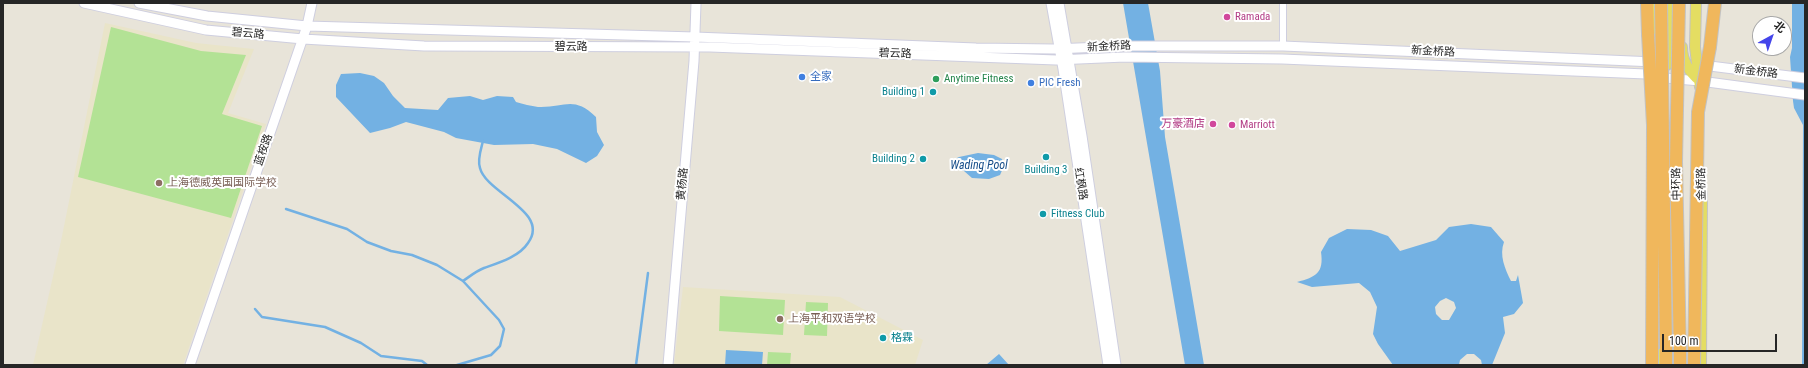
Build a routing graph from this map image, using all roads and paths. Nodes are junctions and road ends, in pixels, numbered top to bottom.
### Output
1 (84, 3) edge
2 (139, 3) edge
3 (312, 3) edge
4 (696, 3) edge
5 (1052, 3) edge
6 (1059, 3) edge
7 (1283, 3) edge
8 (1647, 3) edge
9 (1654, 3) edge
10 (1660, 3) edge
11 (1668, 3) edge
12 (1680, 3) edge
13 (1696, 3) edge
14 (1715, 3) edge
15 (307, 26) junction
16 (695, 37) junction
17 (303, 39) junction
18 (1283, 46) junction
19 (694, 47) junction
20 (1063, 48) junction
21 (1065, 60) junction
22 (1654, 62) junction
23 (1668, 62) junction
24 (1685, 63) junction
25 (1698, 64) junction
26 (1666, 78) junction
27 (1805, 78) edge
28 (1700, 81) junction
29 (1805, 95) edge
30 (1653, 125) junction
31 (190, 365) edge
32 (668, 365) edge
33 (1108, 365) edge
34 (1116, 365) edge
35 (1652, 365) edge
36 (1658, 365) edge
37 (1666, 365) edge
38 (1680, 365) edge
39 (1694, 365) edge
40 (1701, 365) edge

1 - 17 street, 碧云路
2 - 15 street, 碧云路
3 - 15 street, 蓝桉路
4 - 16 street, 黄杨路
5 - 20 street, 红枫路
6 - 20 street, 红枫路
7 - 18 street
8 - 30 highway, bridge
9 - 22 main road
10 - 30 highway, bridge
10 - 37 highway, 中环路, bridge
11 - 23 main road
12 - 24 main road
12 - 38 highway, 中环路, bridge
13 - 25 main road, 金桥路
14 - 39 highway, bridge
15 - 16 street, 碧云路
15 - 17 street, 蓝桉路
16 - 19 street, 黄杨路
16 - 20 street, 碧云路
17 - 19 street, 碧云路
17 - 31 street, 蓝桉路
18 - 20 street, 新金桥路
18 - 22 street, 新金桥路
19 - 21 street, 碧云路
19 - 32 street, 黄杨路
20 - 21 street, 红枫路
21 - 26 street, 新金桥路
21 - 33 street, 红枫路
21 - 34 street, 红枫路
22 - 23 street, 新金桥路
22 - 26 main road
23 - 24 street, 新金桥路
23 - 26 main road
24 - 25 street, 新金桥路
24 - 28 main road
25 - 27 street, 新金桥路
25 - 28 main road, 金桥路
26 - 28 street, 新金桥路
26 - 36 main road
28 - 29 street, 新金桥路
28 - 40 main road, 金桥路
30 - 35 highway, bridge

